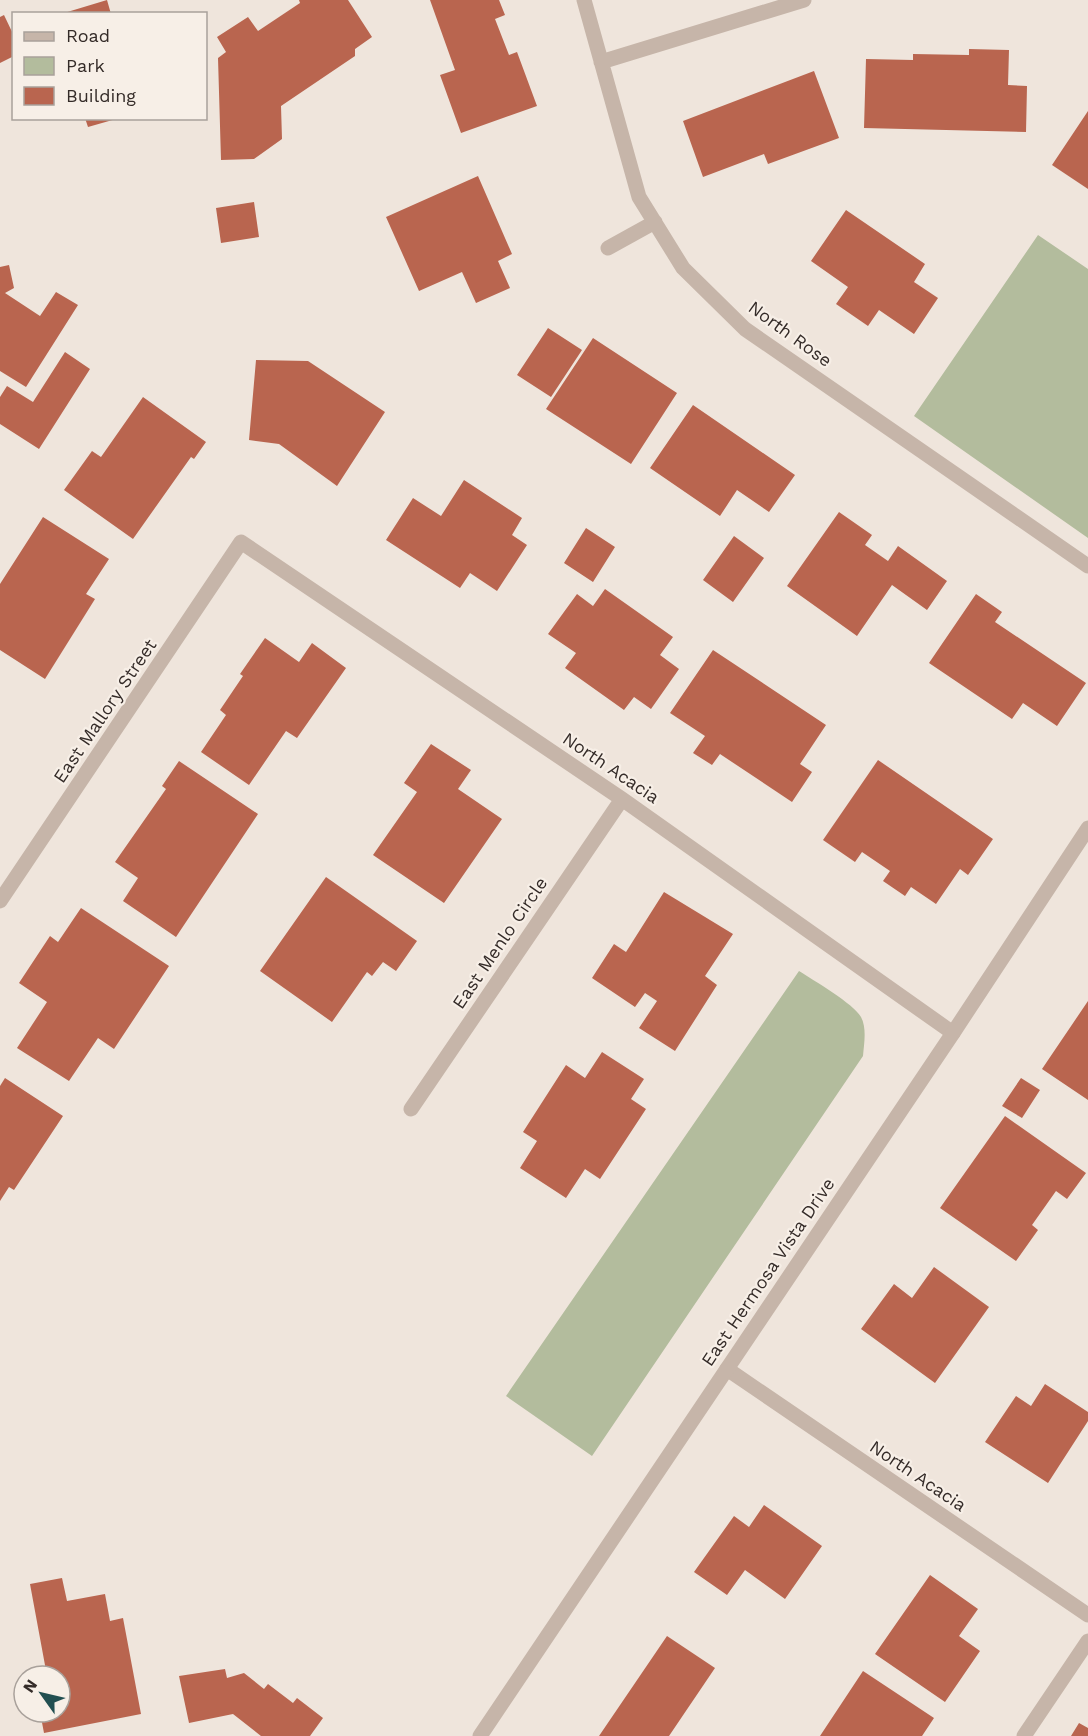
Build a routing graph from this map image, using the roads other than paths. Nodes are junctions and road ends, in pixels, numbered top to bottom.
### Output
1 (584, 0) edge
2 (804, 0) edge
3 (601, 62) junction
4 (655, 222) junction
5 (608, 248) dead end
6 (242, 542) joint
7 (1088, 566) edge
8 (622, 799) junction
9 (1088, 828) edge
10 (0, 901) edge
11 (953, 1033) junction
12 (411, 1109) dead end
13 (727, 1369) junction
14 (1088, 1615) edge
15 (1088, 1641) edge
16 (480, 1736) edge
17 (1024, 1736) edge

1 - 3 street, North Rose
2 - 3 street
3 - 4 street, North Rose
4 - 5 street
4 - 7 street, North Rose
6 - 8 street, North Acacia
6 - 10 street, East Mallory Street
8 - 11 street, North Acacia
8 - 12 street, East Menlo Circle
9 - 11 street, East Hermosa Vista Drive
11 - 13 street, East Hermosa Vista Drive
13 - 14 street, North Acacia
13 - 16 street, East Hermosa Vista Drive
15 - 17 street

